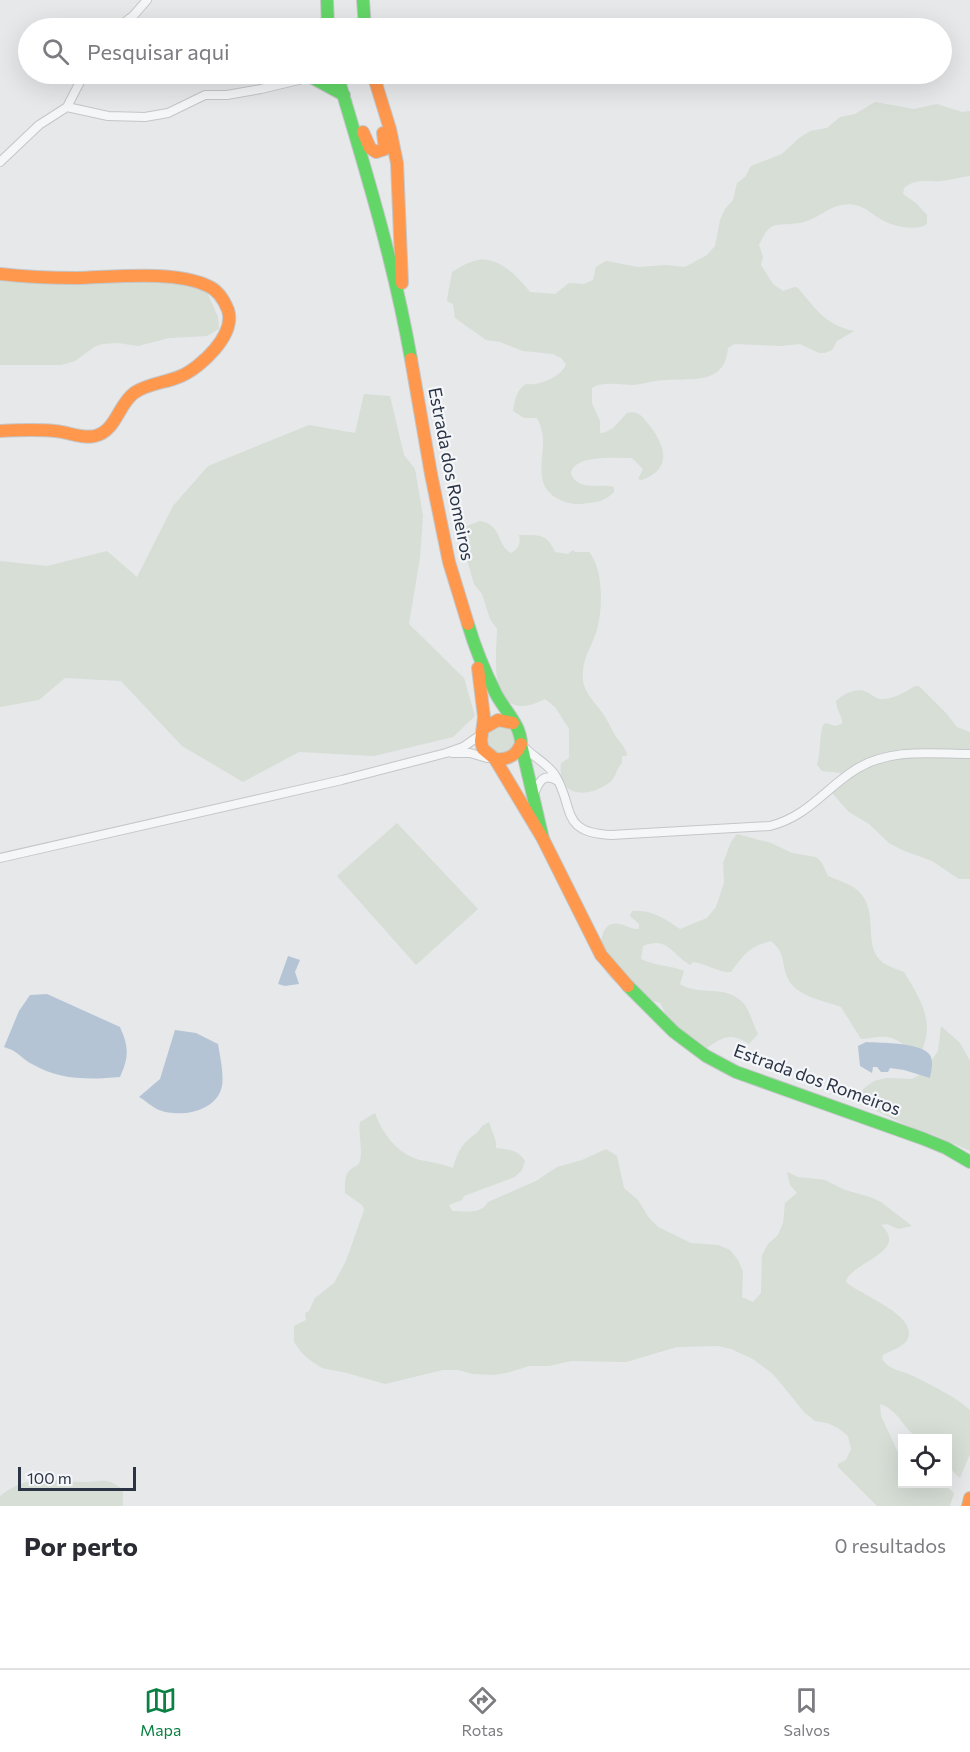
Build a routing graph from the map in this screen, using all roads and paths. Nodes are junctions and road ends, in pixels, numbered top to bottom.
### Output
1 (147, 0) edge
2 (327, 0) edge
3 (334, 0) edge
4 (355, 0) edge
5 (363, 0) edge
6 (130, 18) edge
7 (327, 18) edge
8 (329, 18) edge
9 (362, 18) edge
10 (365, 18) edge
11 (79, 84) edge
12 (280, 84) edge
13 (326, 84) edge
14 (340, 84) edge
15 (377, 84) edge
16 (344, 96) junction
17 (382, 105) junction
18 (68, 107) junction
19 (350, 117) junction
20 (0, 162) edge
21 (0, 274) edge
22 (402, 306) junction
23 (0, 431) edge
24 (475, 648) junction
25 (513, 723) junction
26 (483, 731) junction
27 (521, 744) junction
28 (446, 753) junction
29 (970, 754) edge
30 (495, 759) junction
31 (559, 781) junction
32 (534, 795) junction
33 (543, 839) junction
34 (0, 858) edge
35 (970, 1162) edge
36 (970, 1498) edge
37 (968, 1506) edge

1 - 6 street
2 - 7 main road
3 - 8 main road
4 - 9 main road
5 - 10 main road
11 - 18 street
12 - 18 street
13 - 16 main road
14 - 16 main road, Estrada dos Romeiros
15 - 17 main road, Estrada dos Romeiros
16 - 19 main road, Estrada dos Romeiros
17 - 19 main road
17 - 22 main road, Estrada dos Romeiros
18 - 20 street
19 - 22 main road, Estrada dos Romeiros
21 - 23 main road
22 - 24 main road, Estrada dos Romeiros
24 - 25 main road, Estrada dos Romeiros
24 - 26 main road, Estrada dos Romeiros
25 - 26 main road
25 - 27 main road, Estrada dos Romeiros
26 - 28 street
26 - 30 main road, Estrada dos Romeiros
27 - 30 main road
27 - 31 street
27 - 32 main road, Estrada dos Romeiros
28 - 30 street
28 - 34 street
29 - 31 street
30 - 33 main road, Estrada dos Romeiros
31 - 32 street
32 - 33 main road, Estrada dos Romeiros
33 - 35 main road, Estrada dos Romeiros
36 - 37 main road

